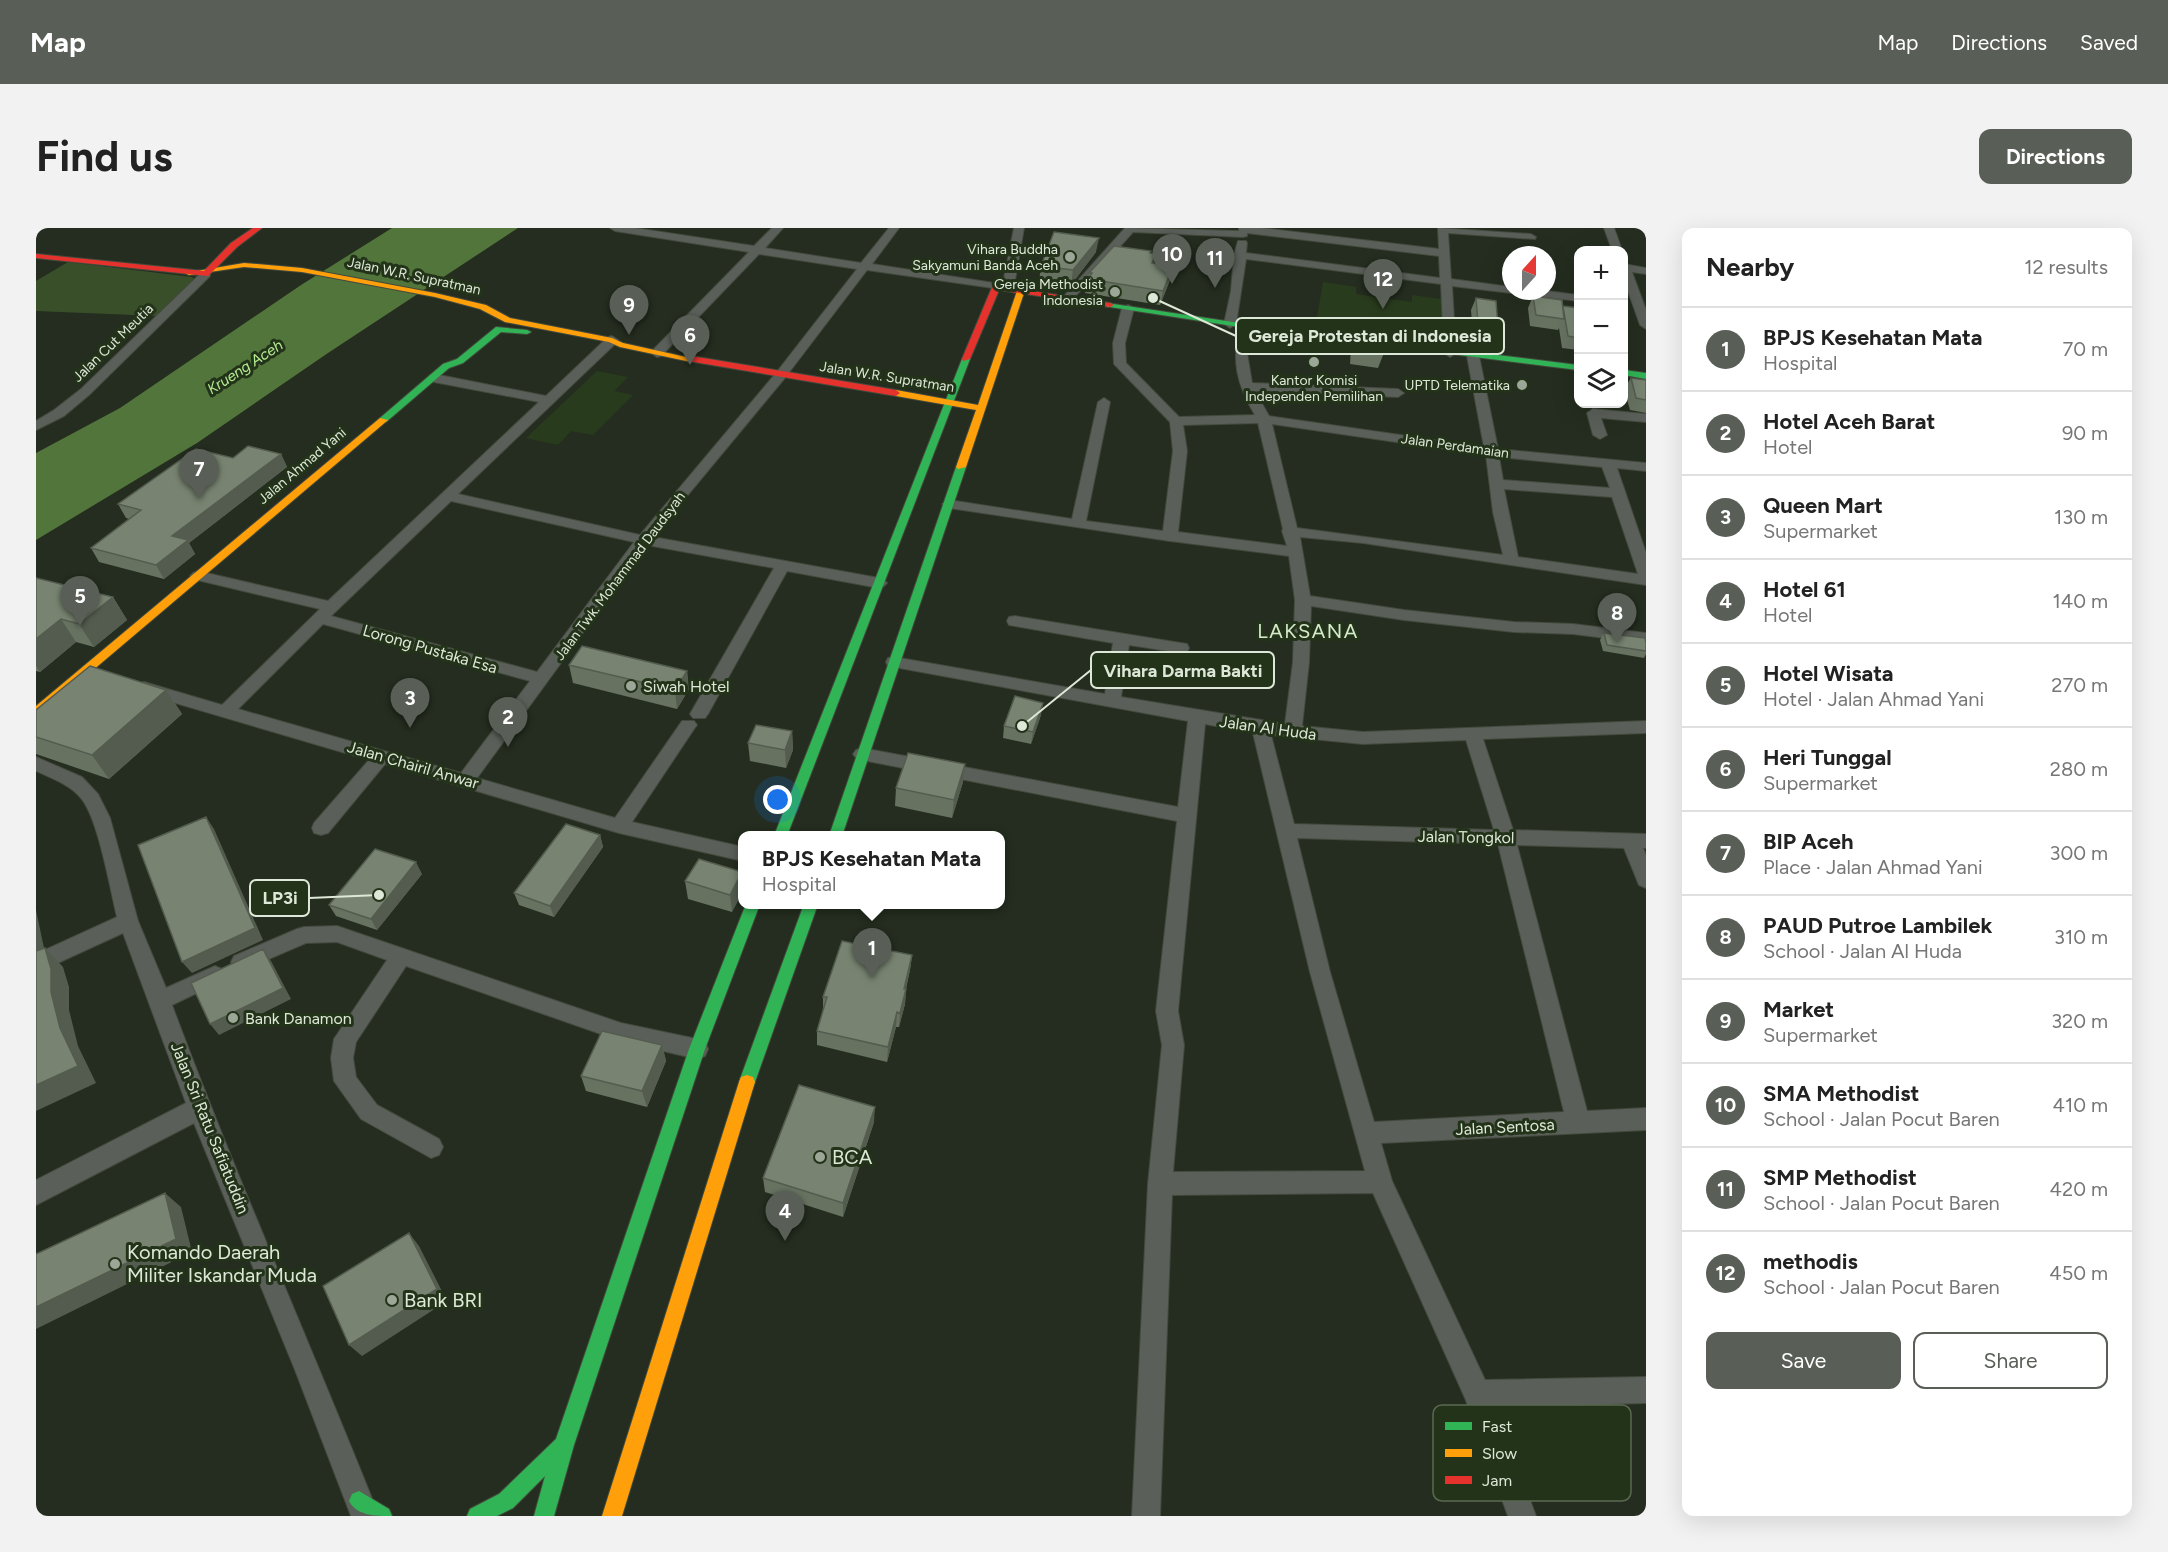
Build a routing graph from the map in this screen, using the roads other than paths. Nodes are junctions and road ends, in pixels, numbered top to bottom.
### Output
1 (258, 228) edge
2 (615, 228) edge
3 (778, 228) edge
4 (894, 228) edge
5 (1019, 228) edge
6 (1130, 228) edge
7 (1443, 228) edge
8 (1609, 228) edge
9 (1243, 230) edge
10 (1531, 237) dead end
11 (1616, 246) edge
12 (756, 251) junction
13 (1444, 253) junction
14 (1239, 255) junction
15 (36, 256) edge
16 (863, 267) junction
17 (1628, 269) edge
18 (1646, 271) edge
19 (208, 272) junction
20 (297, 273) junction
21 (1628, 278) edge
22 (1003, 283) junction
23 (1447, 283) junction
24 (1502, 289) edge
25 (1021, 290) junction
26 (1556, 295) edge
27 (1068, 298) junction
28 (1574, 298) edge
29 (431, 299) junction
30 (1628, 303) edge
31 (1638, 304) junction
32 (1128, 308) junction
33 (475, 319) dead end
34 (1230, 324) junction
35 (1646, 325) edge
36 (1246, 326) junction
37 (460, 343) dead end
38 (612, 344) junction
39 (657, 353) junction
40 (1450, 353) junction
41 (1473, 356) junction
42 (446, 366) junction
43 (1574, 368) edge
44 (1628, 374) edge
45 (780, 376) junction
46 (1646, 376) edge
47 (434, 378) junction
48 (1248, 387) junction
49 (1398, 393) dead end
50 (548, 400) junction
51 (1104, 402) dead end
52 (946, 403) junction
53 (982, 408) junction
54 (1646, 418) edge
55 (1264, 419) junction
56 (1176, 421) junction
57 (36, 426) edge
58 (1600, 435) dead end
59 (1492, 452) junction
60 (1608, 463) junction
61 (1646, 467) edge
62 (1497, 484) junction
63 (1617, 493) junction
64 (447, 496) junction
65 (949, 504) junction
66 (1078, 524) junction
67 (1289, 531) junction
68 (1170, 537) junction
69 (643, 540) junction
70 (1296, 552) junction
71 (1512, 562) junction
72 (783, 565) junction
73 (1646, 575) edge
74 (198, 576) junction
75 (1646, 580) edge
76 (879, 583) junction
77 (1303, 600) junction
78 (325, 612) junction
79 (1016, 621) dead end
80 (1646, 638) edge
81 (1122, 639) junction
82 (1181, 648) dead end
83 (894, 663) junction
84 (85, 672) junction
85 (106, 678) edge
86 (541, 679) junction
87 (128, 684) edge
88 (1112, 702) junction
89 (227, 710) junction
90 (36, 712) edge
91 (1197, 717) junction
92 (1646, 727) edge
93 (1261, 728) junction
94 (1293, 731) junction
95 (1473, 735) junction
96 (862, 754) junction
97 (382, 756) junction
98 (36, 763) edge
99 (466, 780) junction
100 (1187, 816) junction
101 (619, 826) junction
102 (321, 828) dead end
103 (782, 831) edge
104 (837, 831) edge
105 (1286, 831) junction
106 (1506, 837) junction
107 (1639, 841) edge
108 (738, 853) edge
109 (1646, 880) edge
110 (751, 909) edge
111 (809, 909) edge
112 (128, 921) junction
113 (402, 955) junction
114 (36, 964) edge
115 (160, 1001) junction
116 (697, 1049) junction
117 (199, 1108) junction
118 (1646, 1119) edge
119 (1578, 1123) junction
120 (1365, 1133) junction
121 (431, 1147) dead end
122 (1380, 1182) junction
123 (1160, 1184) junction
124 (36, 1193) edge
125 (1646, 1390) edge
126 (1477, 1394) junction
127 (1481, 1405) edge
128 (564, 1445) junction
129 (1516, 1501) edge
130 (362, 1508) edge
131 (382, 1516) edge
132 (477, 1516) edge
133 (544, 1516) edge
134 (612, 1516) edge
135 (1146, 1516) edge
136 (1522, 1516) edge

1 - 19 main road
2 - 12 street
3 - 12 street
4 - 16 street, Jalan Twk. Mohammad Daudsyah
5 - 22 street
6 - 9 street
6 - 27 street
7 - 10 street
7 - 13 street
8 - 11 street
9 - 13 street
9 - 14 street
12 - 16 street
12 - 39 street
13 - 23 street
14 - 23 street
14 - 34 street
15 - 19 main road, Jalan W.R. Supratman
16 - 22 street
16 - 45 street, Jalan Twk. Mohammad Daudsyah
17 - 18 street
19 - 20 main road, Jalan W.R. Supratman
19 - 20 main road, Jalan W.R. Supratman
19 - 57 street, Jalan Cut Meutia
20 - 29 main road, Jalan W.R. Supratman
21 - 31 street
22 - 25 main road
22 - 52 main road
23 - 24 street
23 - 40 street
25 - 27 main road
25 - 53 main road
26 - 28 street
27 - 32 main road
29 - 33 main road
29 - 38 main road, Jalan W.R. Supratman
30 - 31 street
31 - 35 street
32 - 34 main road
32 - 56 street
34 - 36 main road
36 - 40 main road
36 - 48 street
37 - 42 main road
38 - 39 main road, Jalan W.R. Supratman
38 - 42 main road, Jalan Ahmad Yani
38 - 50 street
39 - 45 main road, Jalan W.R. Supratman
40 - 41 main road
41 - 43 main road
41 - 59 street
42 - 47 main road, Jalan Ahmad Yani
44 - 46 main road
45 - 52 main road, Jalan W.R. Supratman
45 - 69 street, Jalan Twk. Mohammad Daudsyah
47 - 50 street
47 - 74 main road, Jalan Ahmad Yani
48 - 49 street
48 - 55 street
50 - 64 street
51 - 66 street
52 - 53 main road, Jalan W.R. Supratman
52 - 76 main road
53 - 65 main road
54 - 58 street
55 - 56 street, Jalan Perdamaian
55 - 59 street, Jalan Perdamaian
55 - 67 street
56 - 68 street
59 - 60 street, Jalan Perdamaian
59 - 62 street
60 - 61 street, Jalan Perdamaian
60 - 63 street
62 - 63 street
62 - 71 street
63 - 73 street
64 - 69 street
64 - 78 street
65 - 66 street
65 - 83 main road
66 - 68 street
67 - 70 street
67 - 71 street
68 - 70 street
69 - 72 street
69 - 86 street, Jalan Twk. Mohammad Daudsyah
70 - 77 street
71 - 75 street
72 - 76 street
72 - 101 street
74 - 78 street, Lorong Pustaka Esa
74 - 84 main road, Jalan Ahmad Yani
76 - 103 main road
77 - 80 street
77 - 94 street
78 - 86 street, Lorong Pustaka Esa
78 - 89 street
79 - 81 street
81 - 82 street
81 - 88 street
83 - 88 street, Jalan Al Huda
83 - 96 main road
84 - 85 street
84 - 90 main road, Jalan Ahmad Yani
86 - 99 street, Jalan Twk. Mohammad Daudsyah
87 - 89 street, Jalan Chairil Anwar
88 - 91 street, Jalan Al Huda
89 - 97 street, Jalan Chairil Anwar
91 - 93 street, Jalan Al Huda
91 - 100 street
92 - 95 street, Jalan Al Huda
93 - 94 street, Jalan Al Huda
93 - 105 street
94 - 95 street, Jalan Al Huda
95 - 106 street
96 - 100 street
96 - 104 main road
97 - 99 street, Jalan Chairil Anwar
97 - 102 street
98 - 112 street, Jalan Sri Ratu Safiatuddin
99 - 101 street, Jalan Chairil Anwar
100 - 123 street
101 - 108 street, Jalan Chairil Anwar
105 - 106 street, Jalan Tongkol
105 - 120 street
106 - 107 street, Jalan Tongkol
106 - 119 street
107 - 109 street
110 - 116 main road
111 - 134 main road
112 - 114 street
112 - 115 street, Jalan Sri Ratu Safiatuddin
113 - 115 street
113 - 116 street
113 - 121 street
115 - 117 street, Jalan Sri Ratu Safiatuddin
116 - 128 main road
117 - 124 street
117 - 130 street, Jalan Sri Ratu Safiatuddin
118 - 119 street, Jalan Sentosa
119 - 120 street, Jalan Sentosa
120 - 122 street
122 - 123 street
122 - 126 street
123 - 135 street
125 - 126 street
126 - 127 street
128 - 132 main road
128 - 133 main road
129 - 136 street
130 - 131 main road

